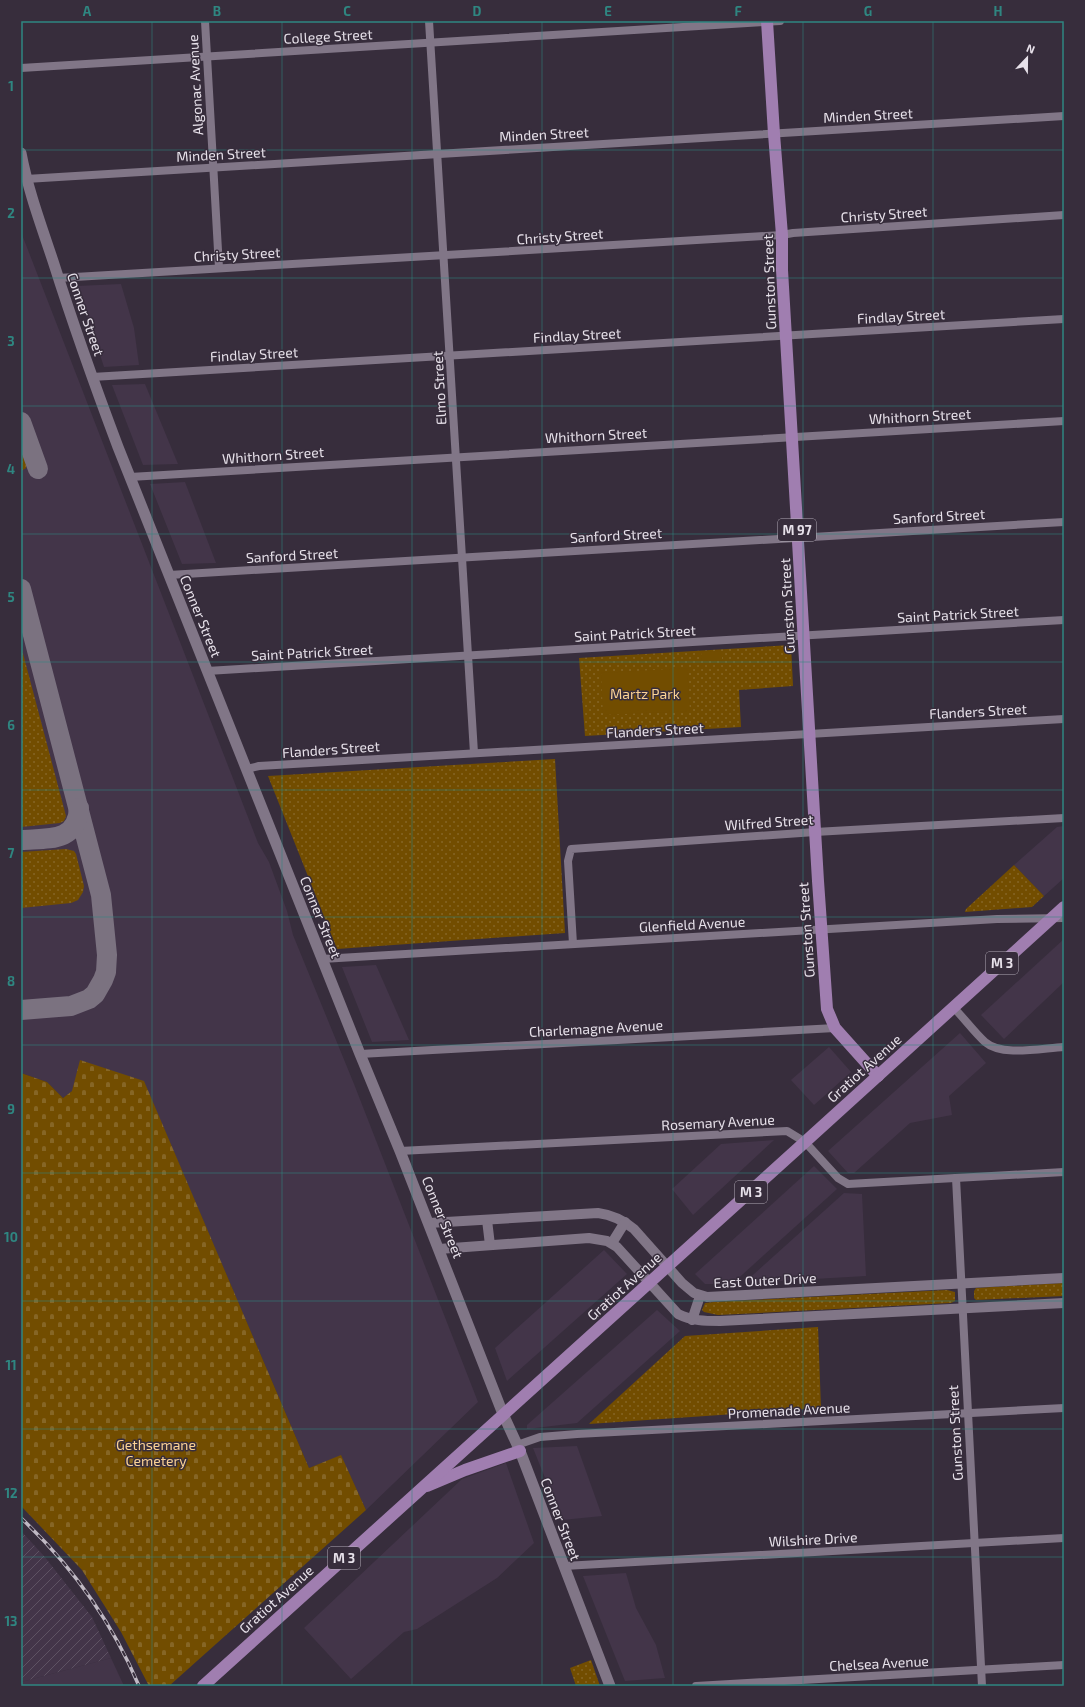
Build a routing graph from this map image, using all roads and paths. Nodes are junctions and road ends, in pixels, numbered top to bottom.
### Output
1 (204, 21) edge
2 (429, 21) edge
3 (767, 21) edge
4 (780, 21) edge
5 (430, 43) junction
6 (207, 56) junction
7 (21, 68) edge
8 (1064, 116) edge
9 (774, 134) junction
10 (21, 153) edge
11 (437, 154) junction
12 (213, 168) junction
13 (26, 179) junction
14 (1064, 215) edge
15 (782, 235) junction
16 (444, 256) junction
17 (219, 268) junction
18 (58, 278) junction
19 (1064, 319) edge
20 (786, 336) junction
21 (450, 356) junction
22 (92, 377) junction
23 (1064, 421) edge
24 (792, 437) junction
25 (456, 457) junction
26 (130, 477) junction
27 (1064, 522) edge
28 (798, 538) junction
29 (462, 557) junction
30 (169, 575) junction
31 (1064, 620) edge
32 (804, 636) junction
33 (468, 656) junction
34 (208, 672) junction
35 (1064, 719) edge
36 (809, 734) junction
37 (474, 753) junction
38 (247, 769) junction
39 (1064, 818) edge
40 (815, 832) junction
41 (1064, 907) edge
42 (1051, 918) junction
43 (1064, 918) edge
44 (821, 930) junction
45 (573, 944) junction
46 (322, 959) junction
47 (953, 1007) junction
48 (835, 1028) junction
49 (1064, 1047) edge
50 (360, 1054) junction
51 (878, 1076) junction
52 (805, 1142) junction
53 (400, 1152) junction
54 (1064, 1172) edge
55 (956, 1178) junction
56 (488, 1220) junction
57 (626, 1222) junction
58 (429, 1223) junction
59 (612, 1243) junction
60 (490, 1245) junction
61 (439, 1249) junction
62 (667, 1266) junction
63 (1064, 1278) edge
64 (649, 1282) junction
65 (961, 1284) junction
66 (700, 1296) junction
67 (1064, 1303) edge
68 (963, 1308) junction
69 (692, 1320) junction
70 (1064, 1408) edge
71 (503, 1414) junction
72 (969, 1414) junction
73 (518, 1448) junction
74 (419, 1490) junction
75 (1064, 1538) edge
76 (975, 1543) junction
77 (564, 1566) junction
78 (1064, 1665) edge
79 (982, 1670) junction
80 (203, 1686) edge
81 (610, 1686) edge
82 (696, 1686) edge
83 (982, 1686) edge

1 - 6 street, Algonac Avenue
2 - 5 street, Elmo Street
3 - 4 street, College Street
3 - 5 street, College Street
3 - 9 main road, Gunston Street / M 97
5 - 6 street, College Street
5 - 11 street, Elmo Street
6 - 7 street, College Street
6 - 12 street, Algonac Avenue
8 - 9 street, Minden Street
9 - 11 street, Minden Street
9 - 15 main road, Gunston Street / M 97
10 - 13 main road, Conner Street
11 - 12 street, Minden Street
11 - 16 street, Elmo Street
12 - 13 street, Minden Street
12 - 17 street, Algonac Avenue
13 - 18 main road, Conner Street
14 - 15 street, Christy Street
15 - 16 street, Christy Street
15 - 20 main road, Gunston Street / M 97
16 - 17 street, Christy Street
16 - 21 street, Elmo Street
17 - 18 street, Christy Street
18 - 22 main road, Conner Street
19 - 20 street, Findlay Street
20 - 21 street, Findlay Street
20 - 24 main road, Gunston Street / M 97
21 - 22 street, Findlay Street
21 - 25 street, Elmo Street
22 - 26 main road, Conner Street
23 - 24 street, Whithorn Street
24 - 25 street, Whithorn Street
24 - 28 main road, Gunston Street / M 97
25 - 26 street, Whithorn Street
25 - 29 street, Elmo Street
26 - 30 main road, Conner Street
27 - 28 street, Sanford Street
28 - 29 street, Sanford Street
28 - 32 main road, Gunston Street / M 97
29 - 30 street, Sanford Street
29 - 33 street, Elmo Street
30 - 34 main road, Conner Street
31 - 32 street, Saint Patrick Street
32 - 33 street, Saint Patrick Street
32 - 36 main road, Gunston Street / M 97
33 - 34 street, Saint Patrick Street
33 - 37 street, Elmo Street
34 - 38 main road, Conner Street
35 - 36 street, Flanders Street
36 - 37 street, Flanders Street
36 - 40 main road, Gunston Street / M 97
37 - 38 street, Flanders Street
38 - 46 main road, Conner Street
39 - 40 street, Wilfred Street
40 - 44 main road, Gunston Street / M 97
40 - 45 street, Wilfred Street
41 - 42 main road, Gratiot Avenue / M 3
42 - 43 street, Glenfield Avenue
42 - 44 street, Glenfield Avenue
42 - 47 main road, Gratiot Avenue / M 3
44 - 45 street, Glenfield Avenue
44 - 48 main road, Gunston Street / M 97
45 - 46 street, Glenfield Avenue
46 - 50 main road, Conner Street
47 - 49 street
47 - 51 main road, Gratiot Avenue / M 3
48 - 50 street, Charlemagne Avenue
48 - 51 main road, Gunston Street / M 97
50 - 53 main road, Conner Street
51 - 52 main road, Gratiot Avenue / M 3
52 - 53 street, Rosemary Avenue
52 - 55 street, Rosemary Avenue
52 - 62 main road, Gratiot Avenue / M 3
53 - 58 main road, Conner Street
54 - 55 street, Rosemary Avenue
55 - 65 street, Gunston Street
56 - 57 street, East Outer Drive
56 - 58 street, East Outer Drive
56 - 60 street
57 - 59 street
57 - 62 street, East Outer Drive
58 - 61 main road, Conner Street
59 - 60 street
59 - 64 street
60 - 61 street
61 - 71 main road, Conner Street
62 - 64 main road, Gratiot Avenue / M 3
62 - 66 street, East Outer Drive
63 - 65 street, East Outer Drive
64 - 69 street
64 - 71 main road, Gratiot Avenue / M 3
65 - 66 street, East Outer Drive
65 - 68 street, Gunston Street
66 - 69 street
67 - 68 street
68 - 69 street
68 - 72 street, Gunston Street
70 - 72 street, Promenade Avenue
71 - 73 main road, Conner Street
71 - 74 main road, Gratiot Avenue / M 3
72 - 73 street, Promenade Avenue
72 - 76 street, Gunston Street
73 - 74 main road
73 - 77 main road, Conner Street
74 - 80 main road, Gratiot Avenue / M 3
75 - 76 street, Wilshire Drive
76 - 77 street, Wilshire Drive
76 - 79 street, Gunston Street
77 - 81 main road, Conner Street
78 - 79 street, Chelsea Avenue
79 - 82 street, Chelsea Avenue
79 - 83 street, Gunston Street

